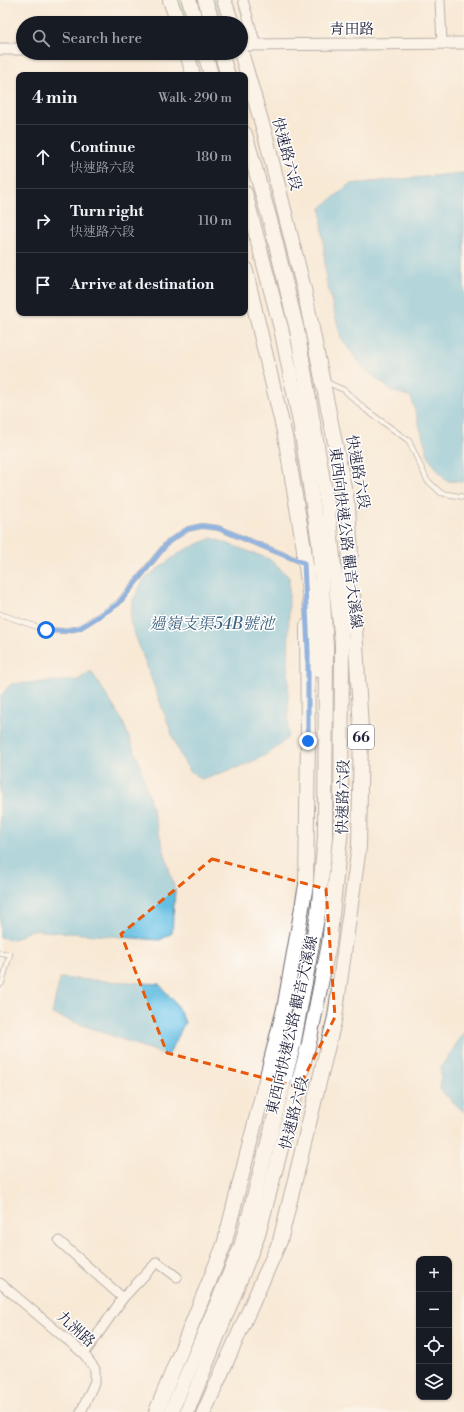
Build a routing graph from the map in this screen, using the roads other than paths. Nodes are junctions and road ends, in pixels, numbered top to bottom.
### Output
1 (170, 0) edge
2 (189, 0) edge
3 (205, 0) edge
4 (224, 0) edge
5 (243, 0) edge
6 (440, 0) edge
7 (176, 16) edge
8 (194, 16) edge
9 (211, 16) edge
10 (230, 16) edge
11 (248, 16) edge
12 (248, 17) edge
13 (442, 43) junction
14 (464, 43) edge
15 (248, 45) edge
16 (256, 45) junction
17 (0, 49) edge
18 (16, 49) edge
19 (189, 60) edge
20 (207, 60) edge
21 (223, 60) edge
22 (243, 60) edge
23 (192, 72) edge
24 (210, 72) edge
25 (227, 72) edge
26 (247, 72) edge
27 (248, 76) edge
28 (248, 144) edge
29 (248, 204) edge
30 (248, 281) edge
31 (323, 380) junction
32 (464, 497) edge
33 (350, 543) junction
34 (304, 549) junction
35 (304, 563) junction
36 (0, 614) edge
37 (326, 735) junction
38 (342, 735) junction
39 (0, 953) edge
40 (0, 985) edge
41 (59, 1241) dead end
42 (177, 1277) dead end
43 (0, 1283) edge
44 (123, 1298) junction
45 (84, 1354) junction
46 (81, 1412) edge
47 (156, 1412) edge
48 (172, 1412) edge
49 (187, 1412) edge
50 (204, 1412) edge

1 - 7 main road
2 - 8 main road
3 - 9 main road
4 - 10 main road
5 - 11 street
6 - 13 street
12 - 16 street
13 - 14 street, 青田路
13 - 16 street, 青田路
15 - 16 street, 青田路
17 - 18 street
19 - 23 main road
20 - 24 main road
21 - 25 main road
22 - 26 main road, 快速路六段 / 66
27 - 31 main road, 快速路六段 / 66
28 - 38 main road, 東西向快速公路 觀音大溪線 / 66
29 - 37 main road, 東西向快速公路 觀音大溪線 / 66
30 - 34 main road
31 - 32 lane
31 - 33 main road, 快速路六段 / 66
33 - 38 main road
33 - 50 main road, 快速路六段 / 66
34 - 35 main road
34 - 37 main road
35 - 36 lane
35 - 47 main road
37 - 48 main road, 東西向快速公路 觀音大溪線 / 66
38 - 49 main road, 東西向快速公路 觀音大溪線 / 66
39 - 40 lane
41 - 44 street
42 - 44 street
43 - 45 street, 九洲路
44 - 45 street
45 - 46 street, 九洲路

